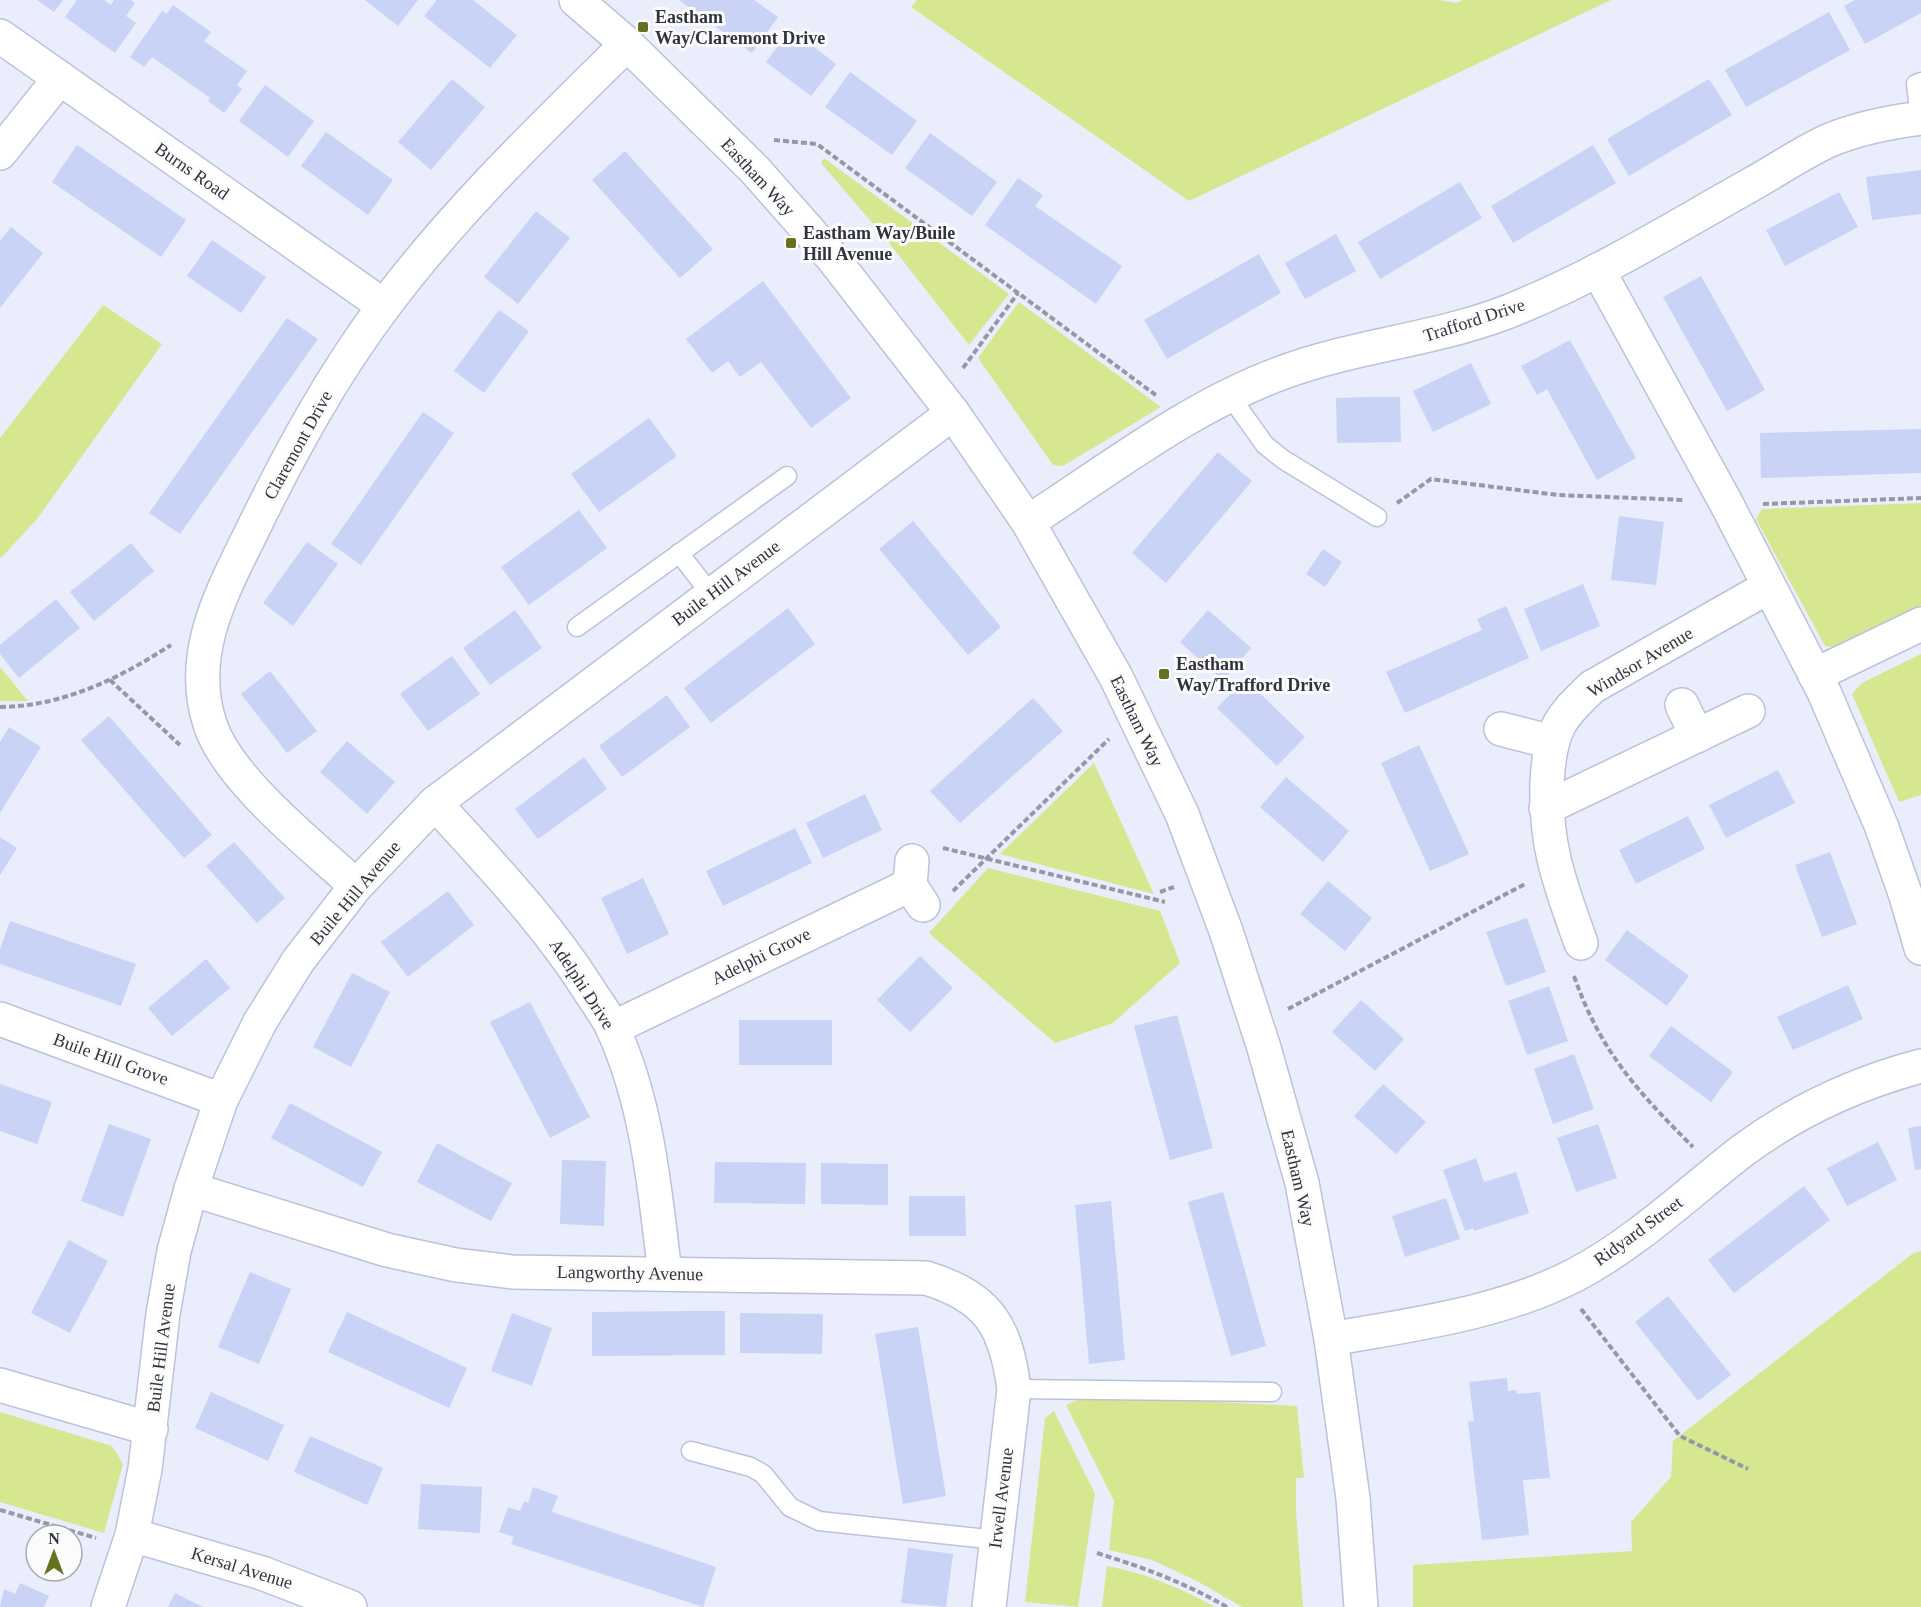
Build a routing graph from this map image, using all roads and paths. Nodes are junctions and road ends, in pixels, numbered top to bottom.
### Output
1 (576, 0) edge
2 (0, 36) edge
3 (627, 44) junction
4 (60, 78) junction
5 (1921, 82) edge
6 (1921, 118) edge
7 (720, 136) junction
8 (0, 153) edge
9 (1598, 270) junction
10 (1018, 292) junction
11 (384, 306) junction
12 (1230, 396) junction
13 (947, 406) junction
14 (1189, 419) junction
15 (787, 476) dead end
16 (1921, 498) edge
17 (1725, 501) junction
18 (1377, 517) joint
19 (1028, 522) junction
20 (679, 554) junction
21 (1768, 587) junction
22 (711, 594) junction
23 (1921, 624) edge
24 (577, 627) dead end
25 (206, 634) junction
26 (1815, 675) junction
27 (110, 680) junction
28 (1682, 705) dead end
29 (0, 707) edge
30 (1748, 711) dead end
31 (1135, 716) junction
32 (1501, 729) dead end
33 (1697, 736) junction
34 (1552, 742) junction
35 (225, 758) junction
36 (435, 803) junction
37 (1546, 808) junction
38 (984, 858) junction
39 (1555, 868) junction
40 (915, 884) junction
41 (356, 886) junction
42 (1165, 902) dead end
43 (1581, 943) joint
44 (1921, 948) edge
45 (0, 1019) edge
46 (1257, 1025) junction
47 (613, 1028) junction
48 (1921, 1066) edge
49 (221, 1100) junction
50 (1717, 1171) junction
51 (191, 1189) junction
52 (665, 1274) junction
53 (1560, 1282) junction
54 (1331, 1339) junction
55 (0, 1384) edge
56 (1014, 1389) junction
57 (1272, 1392) dead end
58 (151, 1429) junction
59 (691, 1451) dead end
60 (1748, 1469) dead end
61 (0, 1510) edge
62 (996, 1540) junction
63 (130, 1541) junction
64 (1097, 1553) dead end
65 (108, 1607) edge
66 (350, 1607) edge
67 (989, 1607) edge
68 (1227, 1607) edge
69 (1361, 1607) edge

1 - 3 street, Eastham Way
2 - 4 street, Burns Road
3 - 7 street, Eastham Way
3 - 11 street, Claremont Drive
4 - 8 street
4 - 11 street, Burns Road
5 - 6 lane
6 - 9 street, Trafford Drive
7 - 10 path
7 - 13 street, Eastham Way
9 - 12 street, Trafford Drive
9 - 17 street
10 - 13 path
10 - 14 path
11 - 25 street, Claremont Drive
12 - 14 street, Trafford Drive
12 - 18 lane
13 - 19 street, Eastham Way
13 - 22 street, Buile Hill Avenue
14 - 19 street, Trafford Drive
15 - 20 lane
16 - 17 path
17 - 18 path
17 - 21 street
19 - 31 street, Eastham Way
20 - 22 lane
20 - 24 lane
21 - 26 street
21 - 34 street, Windsor Avenue
22 - 36 street, Buile Hill Avenue
23 - 26 street
25 - 27 path
25 - 35 street, Claremont Drive
26 - 44 street
27 - 29 path
27 - 35 path
28 - 33 street
30 - 33 street
31 - 38 path
31 - 46 street, Eastham Way
32 - 34 street
33 - 37 street
34 - 37 street, Windsor Avenue
35 - 41 street, Claremont Drive
36 - 41 street, Buile Hill Avenue
36 - 47 street, Adelphi Drive
37 - 39 street, Windsor Avenue
38 - 40 path
38 - 40 path
38 - 42 path
39 - 43 street, Windsor Avenue
39 - 46 path
40 - 47 street, Adelphi Grove
41 - 49 street, Buile Hill Avenue
43 - 50 path
45 - 49 street, Buile Hill Grove
46 - 54 street, Eastham Way
47 - 52 street, Adelphi Drive
48 - 50 street, Ridyard Street
49 - 51 street, Buile Hill Avenue
50 - 53 street, Ridyard Street
51 - 52 street, Langworthy Avenue
51 - 58 street, Buile Hill Avenue
52 - 56 street, Langworthy Avenue
53 - 54 street, Ridyard Street
53 - 60 path
54 - 69 street, Eastham Way
55 - 58 street
56 - 57 lane
56 - 62 street, Irwell Avenue
58 - 63 street, Buile Hill Avenue
59 - 62 lane
61 - 63 path
62 - 67 street, Irwell Avenue
63 - 65 street, Buile Hill Avenue
63 - 66 street, Kersal Avenue
64 - 68 path

